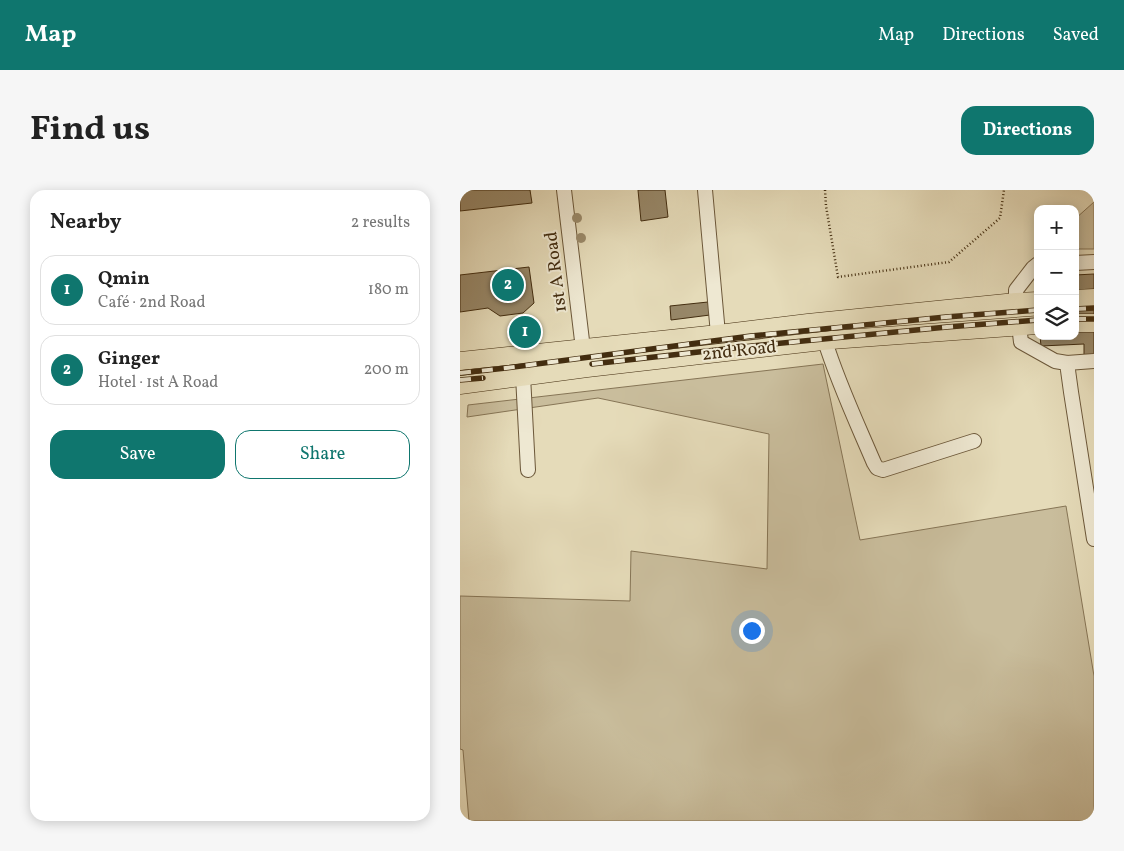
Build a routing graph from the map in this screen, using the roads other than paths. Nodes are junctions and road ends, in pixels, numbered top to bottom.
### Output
1 (564, 190) edge
2 (705, 190) edge
3 (1079, 262) edge
4 (1094, 262) edge
5 (1034, 267) edge
6 (1094, 298) edge
7 (1079, 299) edge
8 (1034, 301) edge
9 (1016, 302) junction
10 (1079, 323) edge
11 (1094, 323) edge
12 (1019, 325) junction
13 (1034, 325) edge
14 (718, 334) junction
15 (825, 341) junction
16 (583, 349) junction
17 (460, 361) edge
18 (1094, 361) edge
19 (1067, 363) junction
20 (523, 376) junction
21 (460, 385) edge
22 (974, 442) dead end
23 (528, 470) dead end
24 (1094, 539) edge

1 - 16 street, 1st A Road
2 - 14 street
3 - 4 street
5 - 9 street
6 - 7 main road
8 - 9 main road, 2nd Road
9 - 14 main road, 2nd Road
10 - 11 main road
12 - 13 main road, 2nd Road
12 - 15 main road, 2nd Road
12 - 19 street
14 - 16 main road, 2nd Road
15 - 20 main road, 2nd Road
15 - 22 street
16 - 17 main road, 2nd Road
18 - 19 street
19 - 24 street
20 - 21 main road, 2nd Road
20 - 23 street

